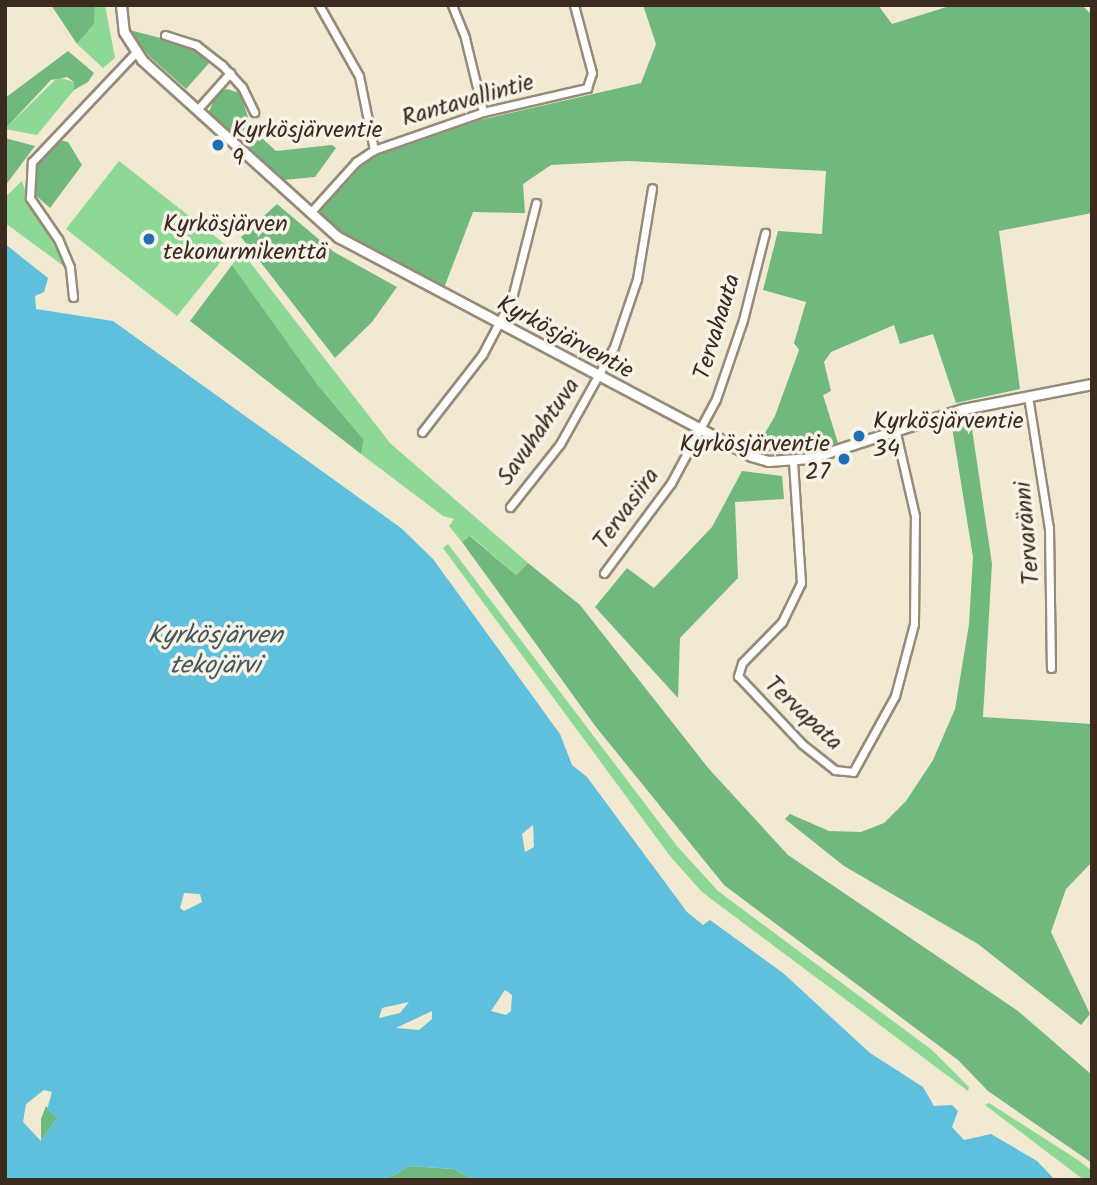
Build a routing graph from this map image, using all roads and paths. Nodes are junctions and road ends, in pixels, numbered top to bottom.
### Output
1 (121, 5) edge
2 (319, 5) edge
3 (452, 5) edge
4 (573, 5) edge
5 (165, 35) dead end
6 (136, 52) junction
7 (230, 73) junction
8 (197, 110) junction
9 (254, 112) dead end
10 (483, 112) junction
11 (374, 150) junction
12 (652, 188) dead end
13 (536, 203) dead end
14 (310, 213) junction
15 (765, 233) dead end
16 (73, 297) dead end
17 (499, 325) junction
18 (599, 378) junction
19 (1092, 384) edge
20 (1028, 396) junction
21 (701, 430) junction
22 (422, 432) dead end
23 (896, 433) junction
24 (793, 462) junction
25 (510, 507) dead end
26 (604, 573) dead end
27 (1051, 668) dead end

1 - 6 street, Kyrkösjärventie
2 - 11 street
3 - 10 street
4 - 10 street, Rantavallintie
5 - 7 street
6 - 8 street, Kyrkösjärventie
6 - 16 street
7 - 8 street
7 - 9 street
8 - 14 street, Kyrkösjärventie
10 - 11 street, Rantavallintie
11 - 14 street, Rantavallintie
12 - 18 street, Savuhahtuva
13 - 17 street
14 - 17 street, Kyrkösjärventie
15 - 21 street, Tervahauta
17 - 18 street, Kyrkösjärventie
17 - 22 street
18 - 21 street, Kyrkösjärventie
18 - 25 street, Savuhahtuva
19 - 20 street, Kyrkösjärventie
20 - 23 street, Kyrkösjärventie
20 - 27 street, Tervaränni
21 - 24 street, Kyrkösjärventie
21 - 26 street, Tervasiira
23 - 24 street, Kyrkösjärventie
23 - 24 street, Tervapata

